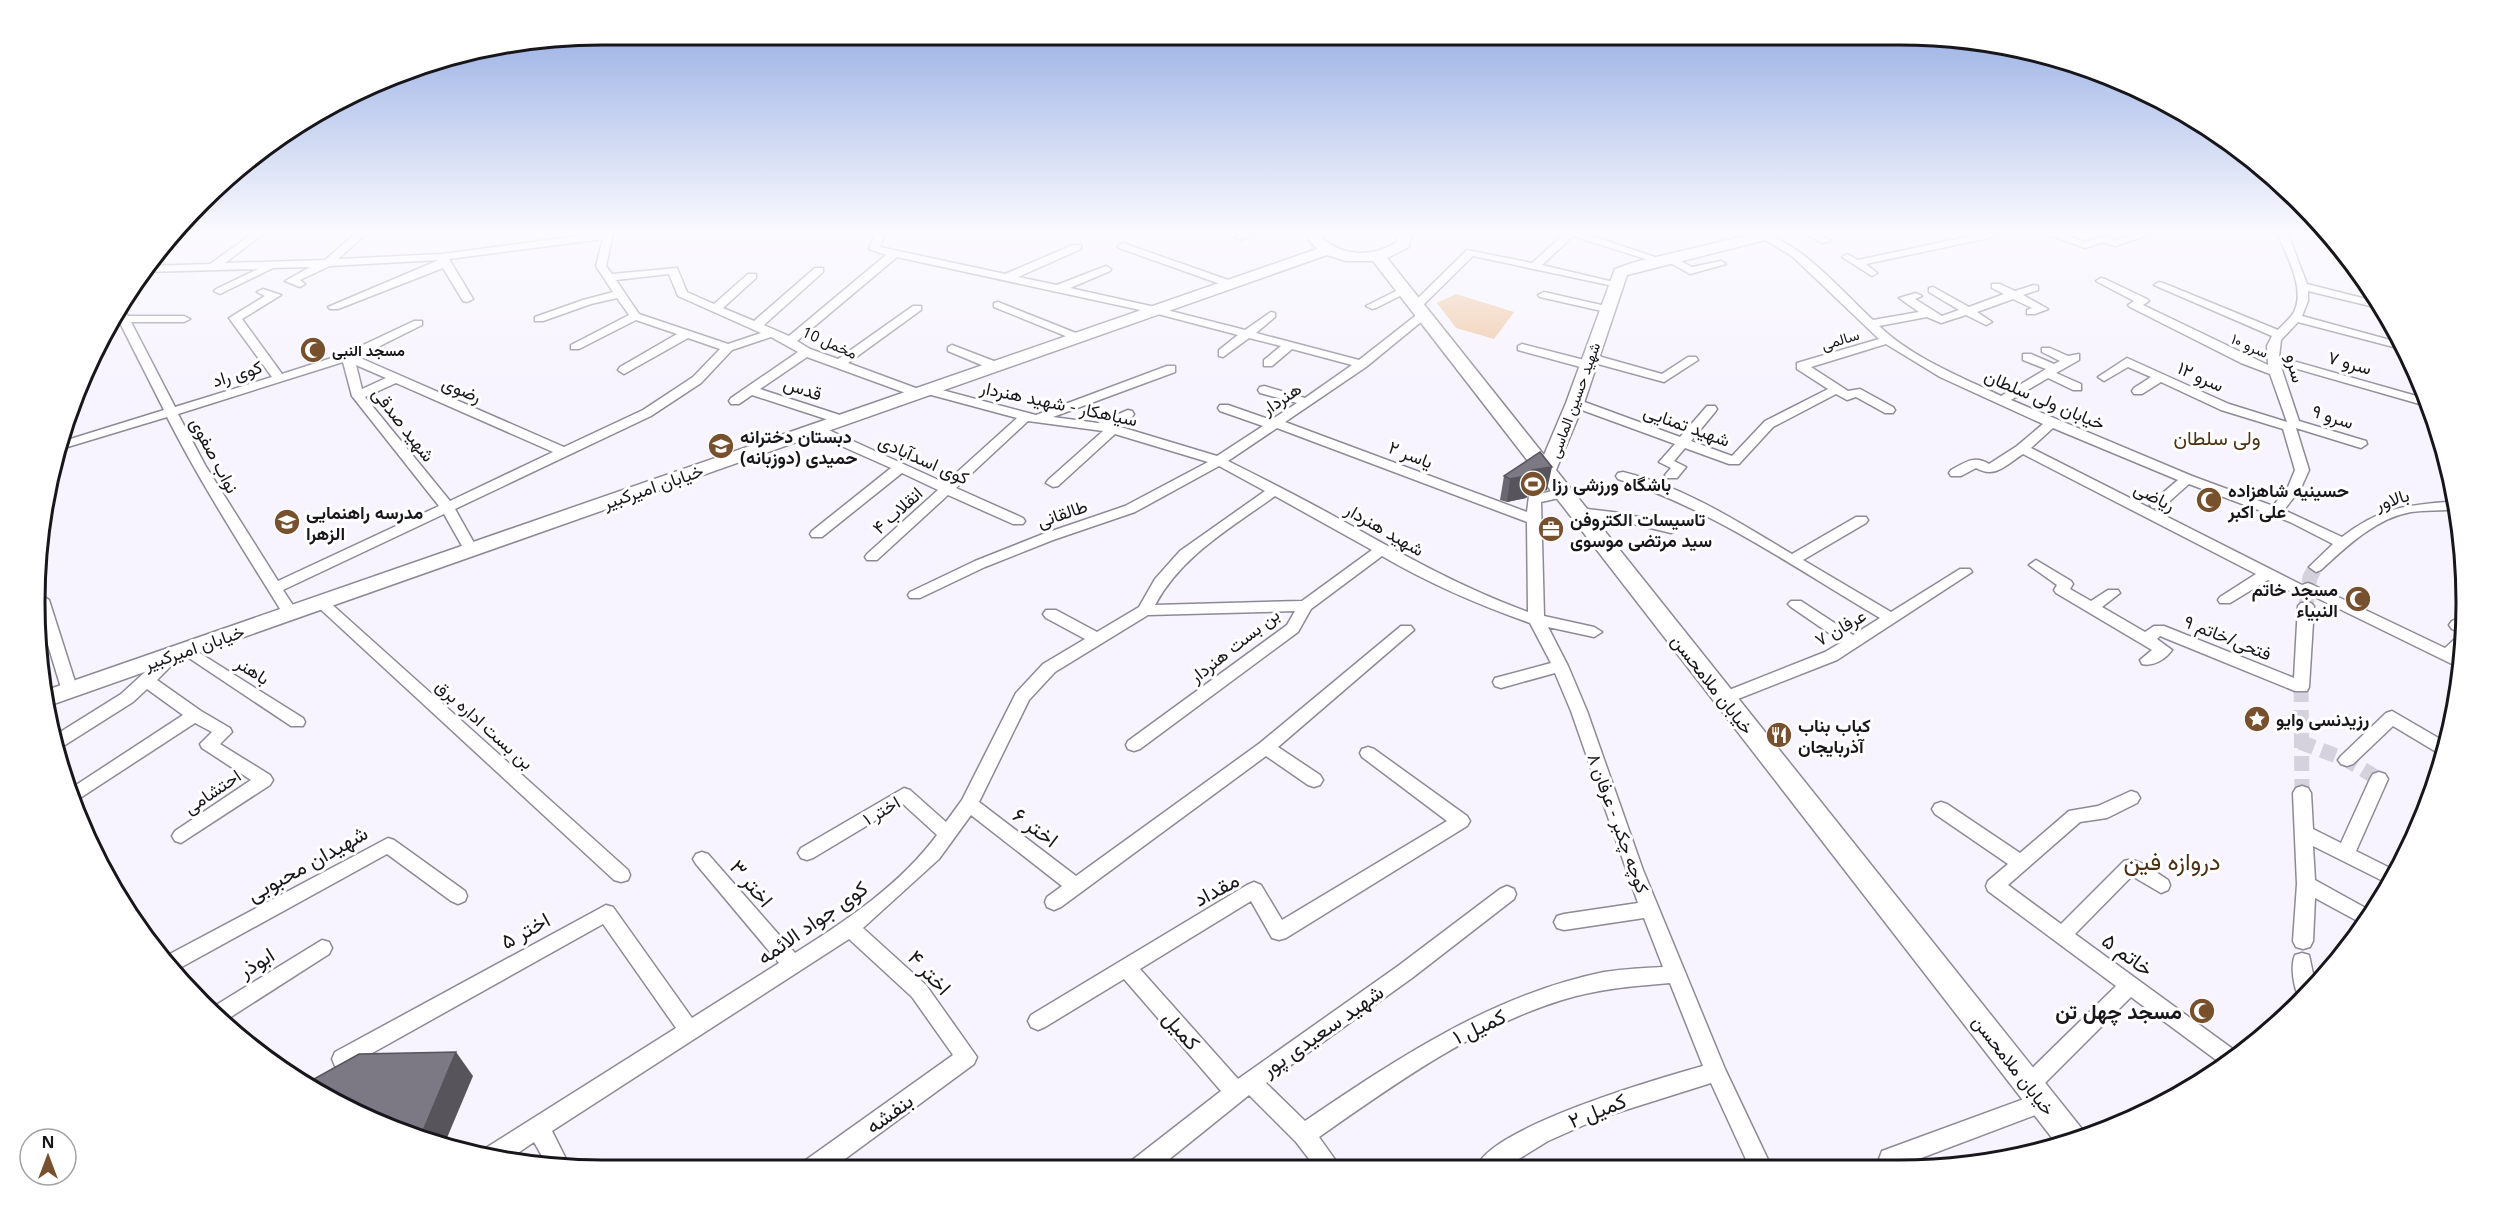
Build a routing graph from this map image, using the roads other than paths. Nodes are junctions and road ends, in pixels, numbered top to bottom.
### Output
1 (373, 290) edge
2 (462, 290) edge
3 (617, 290) edge
4 (681, 290) edge
5 (736, 290) edge
6 (796, 290) edge
7 (851, 290) edge
8 (1064, 290) edge
9 (1212, 290) edge
10 (1403, 290) edge
11 (1429, 290) edge
12 (1612, 290) edge
13 (1834, 290) edge
14 (1933, 290) dead end
15 (2005, 290) edge
16 (2028, 290) edge
17 (2120, 290) edge
18 (2172, 290) edge
19 (2302, 290) edge
20 (2319, 290) edge
21 (263, 292) dead end
22 (620, 294) junction
23 (1544, 295) dead end
24 (2014, 295) junction
25 (1916, 296) dead end
26 (467, 299) dead end
27 (2368, 302) edge
28 (1414, 304) junction
29 (998, 305) dead end
30 (1372, 306) dead end
31 (334, 307) dead end
32 (916, 308) dead end
33 (715, 309) junction
34 (1606, 309) junction
35 (1155, 310) junction
36 (1968, 311) junction
37 (2031, 312) dead end
38 (1929, 313) junction
39 (126, 314) edge
40 (1271, 315) dead end
41 (635, 316) junction
42 (124, 318) edge
43 (235, 318) junction
44 (2297, 318) junction
45 (184, 319) dead end
46 (219, 319) dead end
47 (539, 319) dead end
48 (1986, 322) dead end
49 (418, 323) dead end
50 (1870, 324) junction
51 (756, 326) junction
52 (772, 333) junction
53 (686, 334) junction
54 (1248, 334) junction
55 (2280, 334) junction
56 (1077, 338) junction
57 (1887, 340) junction
58 (790, 341) junction
59 (2392, 344) edge
60 (1290, 345) junction
61 (575, 347) dead end
62 (728, 348) junction
63 (1522, 348) dead end
64 (952, 349) dead end
65 (2046, 350) dead end
66 (806, 352) junction
67 (1223, 353) dead end
68 (348, 357) junction
69 (2027, 357) dead end
70 (2274, 358) junction
71 (1692, 360) dead end
72 (1589, 361) junction
73 (1268, 363) dead end
74 (838, 364) junction
75 (1362, 364) junction
76 (995, 366) junction
77 (1171, 369) dead end
78 (624, 370) dead end
79 (2052, 371) junction
80 (2276, 372) junction
81 (2104, 377) dead end
82 (2160, 377) junction
83 (280, 379) junction
84 (394, 379) junction
85 (2077, 387) dead end
86 (1837, 389) junction
87 (752, 390) junction
88 (1263, 390) dead end
89 (2138, 391) dead end
90 (922, 392) junction
91 (358, 396) junction
92 (2418, 399) edge
93 (735, 401) dead end
94 (2001, 401) junction
95 (1307, 402) junction
96 (1575, 402) junction
97 (1224, 408) dead end
98 (1711, 409) dead end
99 (1889, 410) dead end
100 (172, 412) junction
101 (1128, 414) dead end
102 (1031, 418) junction
103 (842, 420) junction
104 (2051, 423) junction
105 (1275, 424) junction
106 (2291, 425) junction
107 (1098, 428) junction
108 (815, 429) junction
109 (1113, 429) junction
110 (1681, 443) junction
111 (68, 444) edge
112 (2361, 444) dead end
113 (2022, 448) junction
114 (564, 452) junction
115 (1219, 461) junction
116 (900, 468) junction
117 (1546, 472) junction
118 (1956, 473) dead end
119 (1672, 475) dead end
120 (1623, 476) dead end
121 (2187, 479) junction
122 (1053, 483) dead end
123 (947, 489) junction
124 (1275, 490) junction
125 (1563, 493) junction
126 (2157, 505) dead end
127 (447, 506) junction
128 (2447, 507) edge
129 (1578, 512) junction
130 (2276, 512) junction
131 (1533, 519) junction
132 (1861, 520) dead end
133 (1018, 521) dead end
134 (1671, 529) dead end
135 (817, 534) dead end
136 (2343, 543) junction
137 (471, 550) junction
138 (1381, 550) junction
139 (872, 557) dead end
140 (1793, 560) junction
141 (2036, 565) dead end
142 (2316, 567) tunnel mouth
143 (1965, 572) dead end
144 (2267, 574) junction
145 (274, 589) junction
146 (2113, 593) dead end
147 (915, 595) dead end
148 (2307, 596) junction
149 (2225, 600) dead end
150 (322, 603) junction
151 (1796, 604) dead end
152 (1305, 606) junction
153 (2090, 608) junction
154 (45, 610) edge
155 (1145, 610) junction
156 (290, 614) junction
157 (1051, 614) dead end
158 (1892, 619) junction
159 (1536, 620) junction
160 (1406, 630) dead end
161 (1594, 632) dead end
162 (1098, 639) junction
163 (2145, 639) junction
164 (1854, 643) junction
165 (181, 652) junction
166 (2453, 659) edge
167 (2148, 660) dead end
168 (1560, 666) junction
169 (146, 680) junction
170 (1501, 682) dead end
171 (70, 691) junction
172 (54, 696) edge
173 (1725, 698) junction
174 (195, 715) junction
175 (297, 722) dead end
176 (62, 739) edge
177 (1134, 745) dead end
178 (2437, 745) edge
179 (1266, 747) junction
180 (1368, 753) dead end
181 (2348, 760) dead end
182 (2379, 779) dead end
183 (1314, 780) dead end
184 (78, 792) edge
185 (2302, 793) tunnel mouth
186 (2131, 798) dead end
187 (969, 804) junction
188 (1941, 809) dead end
189 (2304, 833) junction
190 (948, 834) junction
191 (181, 836) dead end
192 (807, 853) dead end
193 (2346, 853) junction
194 (702, 858) dead end
195 (2020, 863) junction
196 (2385, 873) edge
197 (621, 874) dead end
198 (2161, 885) dead end
199 (2306, 885) junction
200 (1075, 886) junction
201 (1507, 894) dead end
202 (458, 896) dead end
203 (1054, 902) dead end
204 (1651, 909) junction
205 (2360, 914) edge
206 (1564, 922) dead end
207 (849, 928) junction
208 (2062, 935) junction
209 (2303, 941) dead end
210 (322, 948) dead end
211 (175, 961) edge
212 (2302, 961) dead end
213 (792, 964) junction
214 (1127, 968) junction
215 (1677, 974) junction
216 (2305, 984) edge
217 (2130, 986) junction
218 (223, 1011) edge
219 (1038, 1021) dead end
220 (690, 1031) junction
221 (2225, 1054) edge
222 (967, 1057) joint
223 (342, 1059) dead end
224 (1716, 1072) junction
225 (1243, 1086) junction
226 (2036, 1093) junction
227 (539, 1129) junction
228 (2068, 1133) edge
229 (1304, 1135) junction
230 (503, 1151) edge
231 (555, 1158) edge
232 (1890, 1159) dead end
233 (825, 1160) edge
234 (1150, 1160) edge
235 (1324, 1160) edge
236 (1499, 1160) edge
237 (1757, 1160) edge

1 - 31 street
2 - 26 street
3 - 22 street
4 - 33 street, مخمل 10
5 - 33 street
6 - 51 street
7 - 58 street
8 - 35 street
9 - 35 main road, خیابان امیرکبیر
10 - 28 main road, خیابان ملامحسن
11 - 28 street
12 - 34 main road, شهید حسین الماسی
13 - 50 street, خیابان ولی سلطان
14 - 36 street
15 - 24 street
16 - 24 street
17 - 80 street, سرو ۱۰
18 - 55 street
19 - 44 street
20 - 27 street
21 - 43 street
22 - 41 street
22 - 47 street
23 - 34 street
24 - 36 street
24 - 37 street
25 - 38 street
28 - 30 street
28 - 75 street, هنردار
28 - 117 main road, خیابان ملامحسن
29 - 56 street
32 - 74 street
33 - 51 street, مخمل 10
34 - 72 main road, شهید حسین الماسی
35 - 54 street
35 - 56 main road, خیابان امیرکبیر
36 - 38 street
36 - 48 street
38 - 50 street
39 - 45 street
40 - 54 street
41 - 53 street
41 - 61 street
42 - 100 street, نواب صفوی
43 - 46 street
43 - 83 street
44 - 55 street, سرو
44 - 59 street
49 - 68 street, کوی راد
50 - 57 street, خیابان ولی سلطان
51 - 52 street, مخمل 10
52 - 58 street, مخمل 10
52 - 62 street
53 - 62 street
53 - 78 street
54 - 60 street
54 - 67 street
55 - 70 street, سرو
56 - 76 main road, خیابان امیرکبیر
57 - 86 street, سالمی
57 - 94 street, خیابان ولی سلطان
58 - 66 street, مخمل 10
60 - 73 street
60 - 75 street
62 - 114 street
63 - 72 street
64 - 76 street
65 - 79 street
66 - 74 street, مخمل 10
66 - 87 street
68 - 83 street, کوی راد
68 - 84 street, رضوی
68 - 91 street, شهید صدقی
69 - 79 street
70 - 80 street, سرو
70 - 92 street, سرو ۷
71 - 72 street
72 - 96 main road, شهید حسین الماسی
74 - 90 street, مخمل 10
75 - 95 street, هنردار
76 - 90 main road, خیابان امیرکبیر
77 - 102 street
79 - 85 street
79 - 94 street
80 - 106 street, سرو
81 - 82 street, سرو ۱۲
82 - 89 street
82 - 106 street, سرو ۱۲
83 - 100 street, کوی راد
84 - 91 street
84 - 114 street, رضوی
86 - 99 street
86 - 110 street, شهید تمنایی
87 - 93 street
87 - 103 street, قدس
88 - 95 street
90 - 102 street, سیاهکار - شهید هنردار
90 - 103 main road, خیابان امیرکبیر
91 - 127 street, شهید صدقی
94 - 104 street, خیابان ولی سلطان
95 - 105 street, هنردار
96 - 110 street, شهید تمنایی
96 - 117 main road, شهید حسین الماسی
97 - 105 street, یاسر ۲
98 - 110 street
100 - 111 street, کوی راد
100 - 145 street, نواب صفوی
101 - 107 street
102 - 107 street, سیاهکار - شهید هنردار
102 - 123 street, انقلاب ۴
103 - 108 main road, خیابان امیرکبیر
104 - 113 street
104 - 121 street, خیابان ولی سلطان
105 - 115 street, هنردار
105 - 131 street, یاسر ۲
106 - 112 street, سرو ۹
106 - 130 street, سرو
107 - 109 street, سیاهکار - شهید هنردار
108 - 116 street, کوی اسدآبادی
108 - 137 main road, خیابان امیرکبیر
109 - 115 street, سیاهکار - شهید هنردار
109 - 122 street
110 - 119 street
113 - 118 street
113 - 144 street, ریاضی
114 - 127 street
115 - 124 street, شهید هنردار
115 - 147 street, طالقانی
116 - 123 street, کوی اسدآبادی
116 - 135 street
117 - 125 main road, خیابان ملامحسن
120 - 140 street
121 - 126 street
121 - 130 street, خیابان ولی سلطان
123 - 133 street, کوی اسدآبادی
123 - 139 street, انقلاب ۴
124 - 138 street, شهید هنردار
124 - 155 street
125 - 129 main road, خیابان ملامحسن
125 - 131 street, کوچه چکبر - عرفان ۸
127 - 137 street, شهید صدقی
127 - 145 street
128 - 136 street, بالاور
129 - 134 street
129 - 173 main road, خیابان ملامحسن
130 - 136 street, خیابان ولی سلطان
131 - 159 street, کوچه چکبر - عرفان ۸
132 - 140 street
136 - 142 street, بالاور
137 - 150 main road, خیابان امیرکبیر
138 - 152 street, بن بست هنردار
138 - 159 street, شهید هنردار
140 - 158 street
141 - 153 street
143 - 158 street, عرفان ۷
144 - 148 street, ریاضی
144 - 149 street
145 - 156 street, نواب صفوی
146 - 153 street
148 - 163 street, فتحی/خاتم ۹
148 - 166 street, ریاضی
150 - 156 main road, خیابان امیرکبیر
150 - 197 street, بن بست اداره برق
151 - 164 street
152 - 155 street
152 - 177 street, بن بست هنردار
153 - 163 street
154 - 171 street
155 - 162 street, کوی جواد الائمه
156 - 165 main road, خیابان امیرکبیر
157 - 162 street
158 - 164 street, عرفان ۷
159 - 161 street, شهید هنردار
159 - 168 street, کوچه چکبر - عرفان ۸
160 - 179 street
162 - 187 street, کوی جواد الائمه
163 - 167 street, فتحی/خاتم ۹
164 - 173 street, عرفان ۷
165 - 169 street
165 - 171 main road, خیابان امیرکبیر
165 - 175 street, باهنر
168 - 170 street
168 - 204 street, کوچه چکبر - عرفان ۸
169 - 174 street, احتشامی
169 - 176 street
171 - 172 main road, خیابان امیرکبیر
173 - 226 main road, خیابان ملامحسن
174 - 184 street
174 - 191 street, احتشامی
178 - 181 street
179 - 183 street
179 - 200 street
180 - 214 street, مقداد
182 - 193 street
185 - 189 street
186 - 195 street
187 - 190 street, کوی جواد الائمه
187 - 200 street, اختر ۶
188 - 195 street
189 - 193 street
189 - 199 street
190 - 192 street, اختر ۱
190 - 207 street, کوی جواد الائمه
193 - 196 street
194 - 213 street, اختر ۳
195 - 208 street, خاتم ۵
198 - 208 street
199 - 205 street
199 - 209 street
200 - 203 street
201 - 225 street, شهید سعیدی پور
202 - 211 street, شهیدان محبوبی
204 - 206 street
204 - 215 street, کوچه چکبر - عرفان ۸
207 - 213 street, کوی جواد الائمه
207 - 222 street, اختر ۴
208 - 217 street, خاتم ۵
210 - 218 street, ابوذر
212 - 216 street
213 - 220 street, کوی جواد الائمه
214 - 219 street, مقداد
214 - 225 street, کمیل
215 - 224 street, کوچه چکبر - عرفان ۸
215 - 229 street, کمیل ۱
217 - 221 street, خاتم ۵
217 - 226 street
220 - 223 street, اختر ۵
220 - 227 street, کوی جواد الائمه
222 - 233 street, بنفشه
224 - 236 street, کمیل ۲
224 - 237 street, کوچه چکبر - عرفان ۸
225 - 229 street, کمیل
225 - 234 street, شهید سعیدی پور
226 - 228 main road, خیابان ملامحسن
226 - 232 street
227 - 230 street, کوی جواد الائمه
227 - 231 street
229 - 235 street, کمیل

